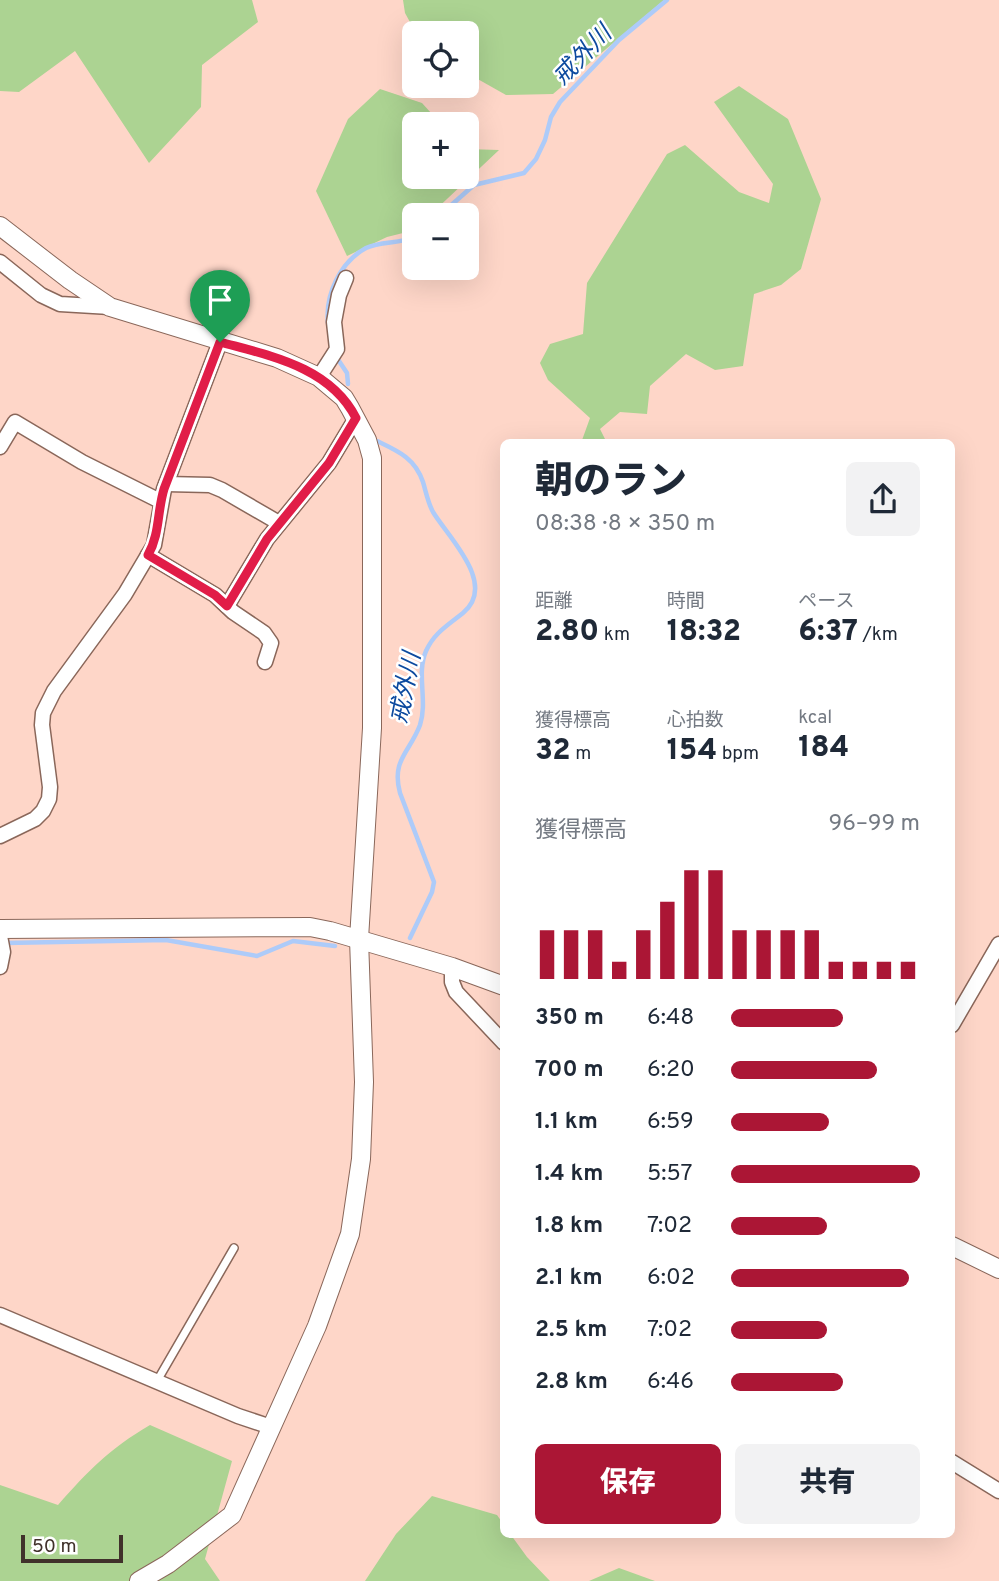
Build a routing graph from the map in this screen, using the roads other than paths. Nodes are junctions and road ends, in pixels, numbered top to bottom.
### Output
1 (0, 226) edge
2 (0, 262) edge
3 (346, 278) dead end
4 (110, 307) junction
5 (220, 342) junction
6 (319, 377) junction
7 (356, 418) junction
8 (0, 447) edge
9 (166, 484) junction
10 (160, 501) junction
11 (279, 523) junction
12 (148, 555) junction
13 (227, 606) junction
14 (265, 662) dead end
15 (0, 836) edge
16 (0, 929) edge
17 (0, 936) edge
18 (359, 939) junction
19 (999, 944) edge
20 (0, 967) edge
21 (452, 967) junction
22 (500, 985) edge
23 (955, 1020) edge
24 (500, 1039) edge
25 (955, 1247) edge
26 (234, 1248) dead end
27 (999, 1269) edge
28 (0, 1314) edge
29 (157, 1381) junction
30 (271, 1427) junction
31 (955, 1464) edge
32 (999, 1491) edge
33 (139, 1581) edge

1 - 4 street
2 - 4 street
3 - 6 street
4 - 5 street
5 - 6 street
5 - 9 street
6 - 7 street
7 - 11 street
7 - 18 street
8 - 10 street
9 - 10 street
9 - 11 street
10 - 12 street
11 - 13 street
12 - 13 street
12 - 15 street
13 - 14 street
16 - 18 street
17 - 20 street
18 - 21 street
18 - 30 street
19 - 23 street
21 - 22 street
21 - 24 street
25 - 27 street
26 - 29 lane
28 - 29 street
29 - 30 street
30 - 33 street
31 - 32 street

